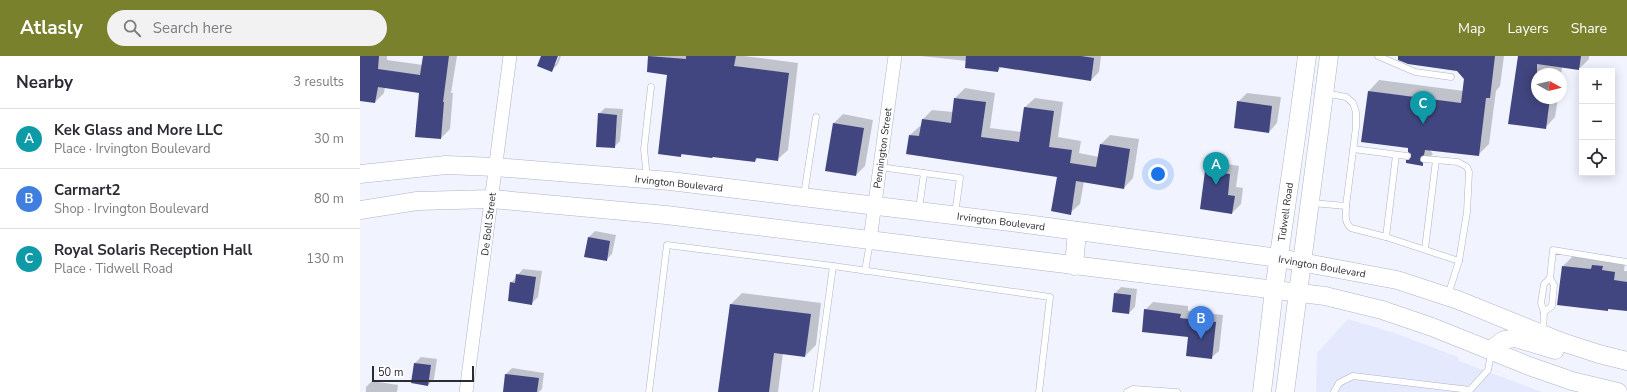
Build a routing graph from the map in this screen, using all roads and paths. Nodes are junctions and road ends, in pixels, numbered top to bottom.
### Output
1 (510, 56) edge
2 (895, 56) edge
3 (1307, 56) edge
4 (1329, 56) edge
5 (1378, 56) edge
6 (1451, 77) dead end
7 (1303, 80) junction
8 (651, 87) dead end
9 (1324, 88) junction
10 (816, 117) dead end
11 (1353, 149) junction
12 (1396, 155) junction
13 (1407, 156) dead end
14 (1424, 159) dead end
15 (1436, 160) junction
16 (495, 166) junction
17 (880, 167) junction
18 (924, 173) junction
19 (360, 174) edge
20 (648, 179) junction
21 (803, 197) junction
22 (492, 199) junction
23 (1309, 202) junction
24 (875, 206) junction
25 (1346, 206) junction
26 (360, 210) edge
27 (919, 211) junction
28 (955, 215) junction
29 (1077, 232) junction
30 (1386, 237) junction
31 (870, 240) junction
32 (1425, 249) junction
33 (1279, 258) junction
34 (1459, 261) junction
35 (1301, 262) junction
36 (1627, 262) edge
37 (833, 266) junction
38 (1074, 266) junction
39 (865, 271) junction
40 (1550, 278) junction
41 (1274, 290) junction
42 (1297, 293) junction
43 (1447, 297) junction
44 (1544, 312) junction
45 (1543, 334) junction
46 (1491, 350) junction
47 (1599, 354) junction
48 (1627, 361) edge
49 (1265, 363) junction
50 (1287, 387) edge
51 (466, 392) edge
52 (649, 392) edge
53 (816, 392) edge
54 (1039, 392) edge
55 (1127, 392) edge
56 (1178, 392) edge
57 (1257, 392) edge
58 (1262, 392) edge
59 (1334, 392) edge
60 (1618, 392) edge

1 - 16 street, De Boll Street
2 - 17 street, Pennington Street
3 - 7 main road, Tidwell Road
4 - 9 main road
5 - 6 lane
7 - 9 main road
7 - 33 main road, Tidwell Road
8 - 20 lane
9 - 11 lane
9 - 23 main road
10 - 21 lane
11 - 12 lane
11 - 25 lane
12 - 13 lane
12 - 30 lane
14 - 15 lane
15 - 32 lane
15 - 34 lane
16 - 19 main road, Irvington Boulevard
16 - 20 main road, Irvington Boulevard
16 - 22 street, De Boll Street
17 - 18 lane
17 - 24 street, Pennington Street
18 - 27 lane
18 - 28 lane
20 - 21 main road, Irvington Boulevard
21 - 24 main road, Irvington Boulevard
22 - 26 main road
22 - 31 main road
22 - 51 street, De Boll Street
23 - 25 lane
23 - 35 main road
24 - 27 main road, Irvington Boulevard
24 - 31 street, Pennington Street
25 - 30 lane
27 - 28 main road, Irvington Boulevard
28 - 29 main road, Irvington Boulevard
29 - 33 main road, Irvington Boulevard
29 - 38 main road
30 - 32 lane
31 - 38 main road
31 - 39 lane
32 - 34 lane
33 - 35 main road, Irvington Boulevard
33 - 41 main road, Tidwell Road
34 - 43 lane
35 - 42 main road
35 - 43 main road, Irvington Boulevard
36 - 40 lane
37 - 39 lane
37 - 52 lane
37 - 53 lane
38 - 41 main road
39 - 54 lane
40 - 44 lane
40 - 44 lane
41 - 42 main road
41 - 49 main road, Tidwell Road
42 - 46 main road
42 - 50 main road
43 - 45 main road, Irvington Boulevard
44 - 45 lane
45 - 47 main road, Irvington Boulevard
46 - 47 main road
46 - 59 lane
46 - 60 main road
47 - 48 main road, Irvington Boulevard
49 - 57 main road
49 - 58 main road, Tidwell Road
55 - 56 lane

